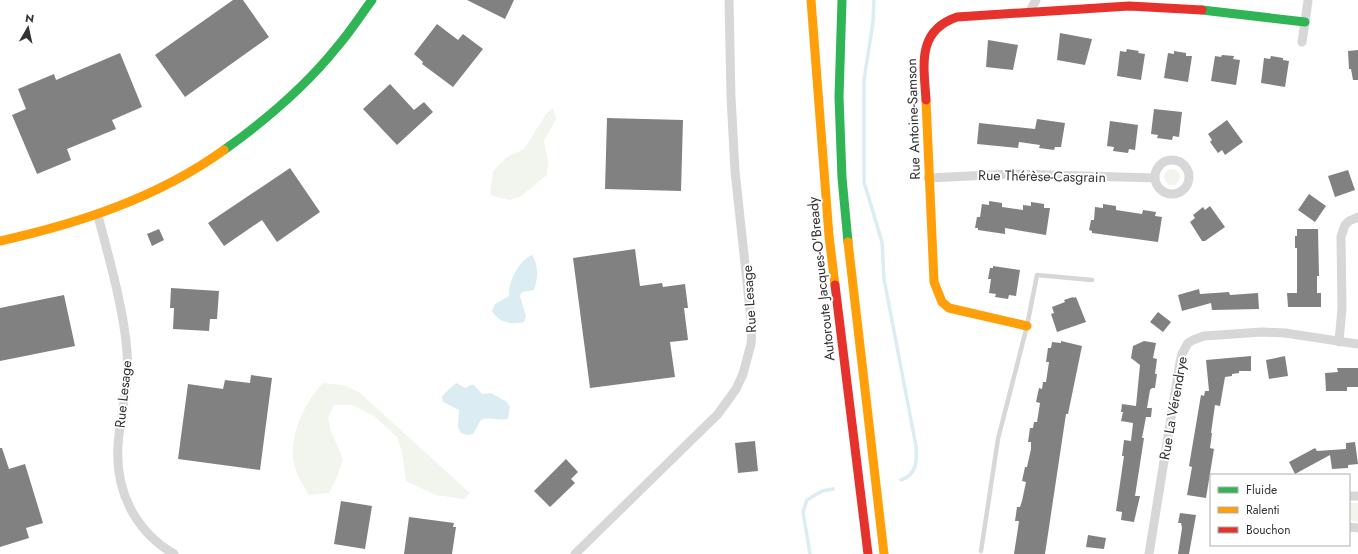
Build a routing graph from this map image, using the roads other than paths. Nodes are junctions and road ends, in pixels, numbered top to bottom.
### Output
1 (372, 0) edge
2 (729, 0) edge
3 (811, 0) edge
4 (842, 0) edge
5 (1036, 0) edge
6 (1308, 2) dead end
7 (1030, 11) junction
8 (1305, 22) junction
9 (1302, 42) dead end
10 (928, 178) junction
11 (1155, 178) dead end
12 (98, 216) junction
13 (1358, 217) edge
14 (0, 241) edge
15 (1092, 280) dead end
16 (1027, 326) junction
17 (1339, 342) junction
18 (1358, 344) edge
19 (981, 551) dead end
20 (174, 554) edge
21 (575, 554) edge
22 (868, 554) edge
23 (884, 554) edge
24 (1149, 554) edge

1 - 12 main road
2 - 21 street, Rue Lesage
3 - 22 main road, Autoroute Jacques-O'Bready
4 - 23 main road
5 - 7 street
6 - 8 street
7 - 8 main road, Rue Antoine-Samson
7 - 10 main road, Rue Antoine-Samson
8 - 9 street
10 - 11 street, Rue Thérèse-Casgrain
10 - 16 main road, Rue Antoine-Samson
12 - 14 main road
12 - 20 street, Rue Lesage
13 - 17 street
15 - 16 lane
16 - 19 lane
17 - 18 street, Rue La Vérendrye
17 - 24 street, Rue La Vérendrye

